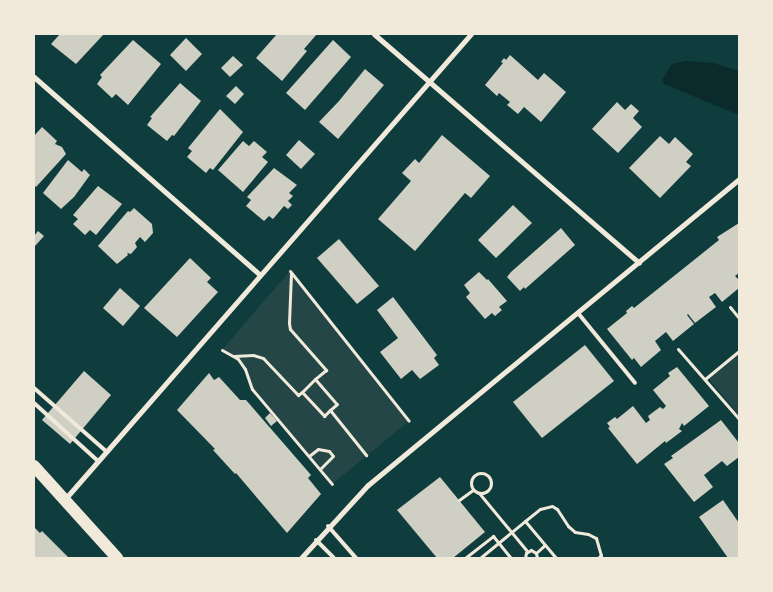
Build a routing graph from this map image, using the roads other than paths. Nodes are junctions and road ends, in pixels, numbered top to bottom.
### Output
1 (374, 34) edge
2 (471, 34) edge
3 (34, 78) edge
4 (429, 82) junction
5 (739, 179) edge
6 (639, 263) junction
7 (260, 275) junction
8 (578, 313) junction
9 (635, 383) dead end
10 (34, 388) edge
11 (34, 404) edge
12 (106, 452) junction
13 (98, 462) junction
14 (34, 466) edge
15 (65, 500) junction
16 (328, 526) junction
17 (316, 540) junction
18 (117, 558) edge
19 (301, 558) edge
20 (334, 558) edge
21 (356, 558) edge

1 - 4 street
2 - 4 street
3 - 7 street
4 - 6 street
4 - 7 street
5 - 6 street
6 - 8 street
7 - 12 street
8 - 9 lane
8 - 16 street
10 - 12 lane
11 - 13 lane
12 - 13 street
13 - 15 street
14 - 15 main road
15 - 18 main road
16 - 17 street
16 - 21 lane
17 - 19 street
17 - 20 lane

